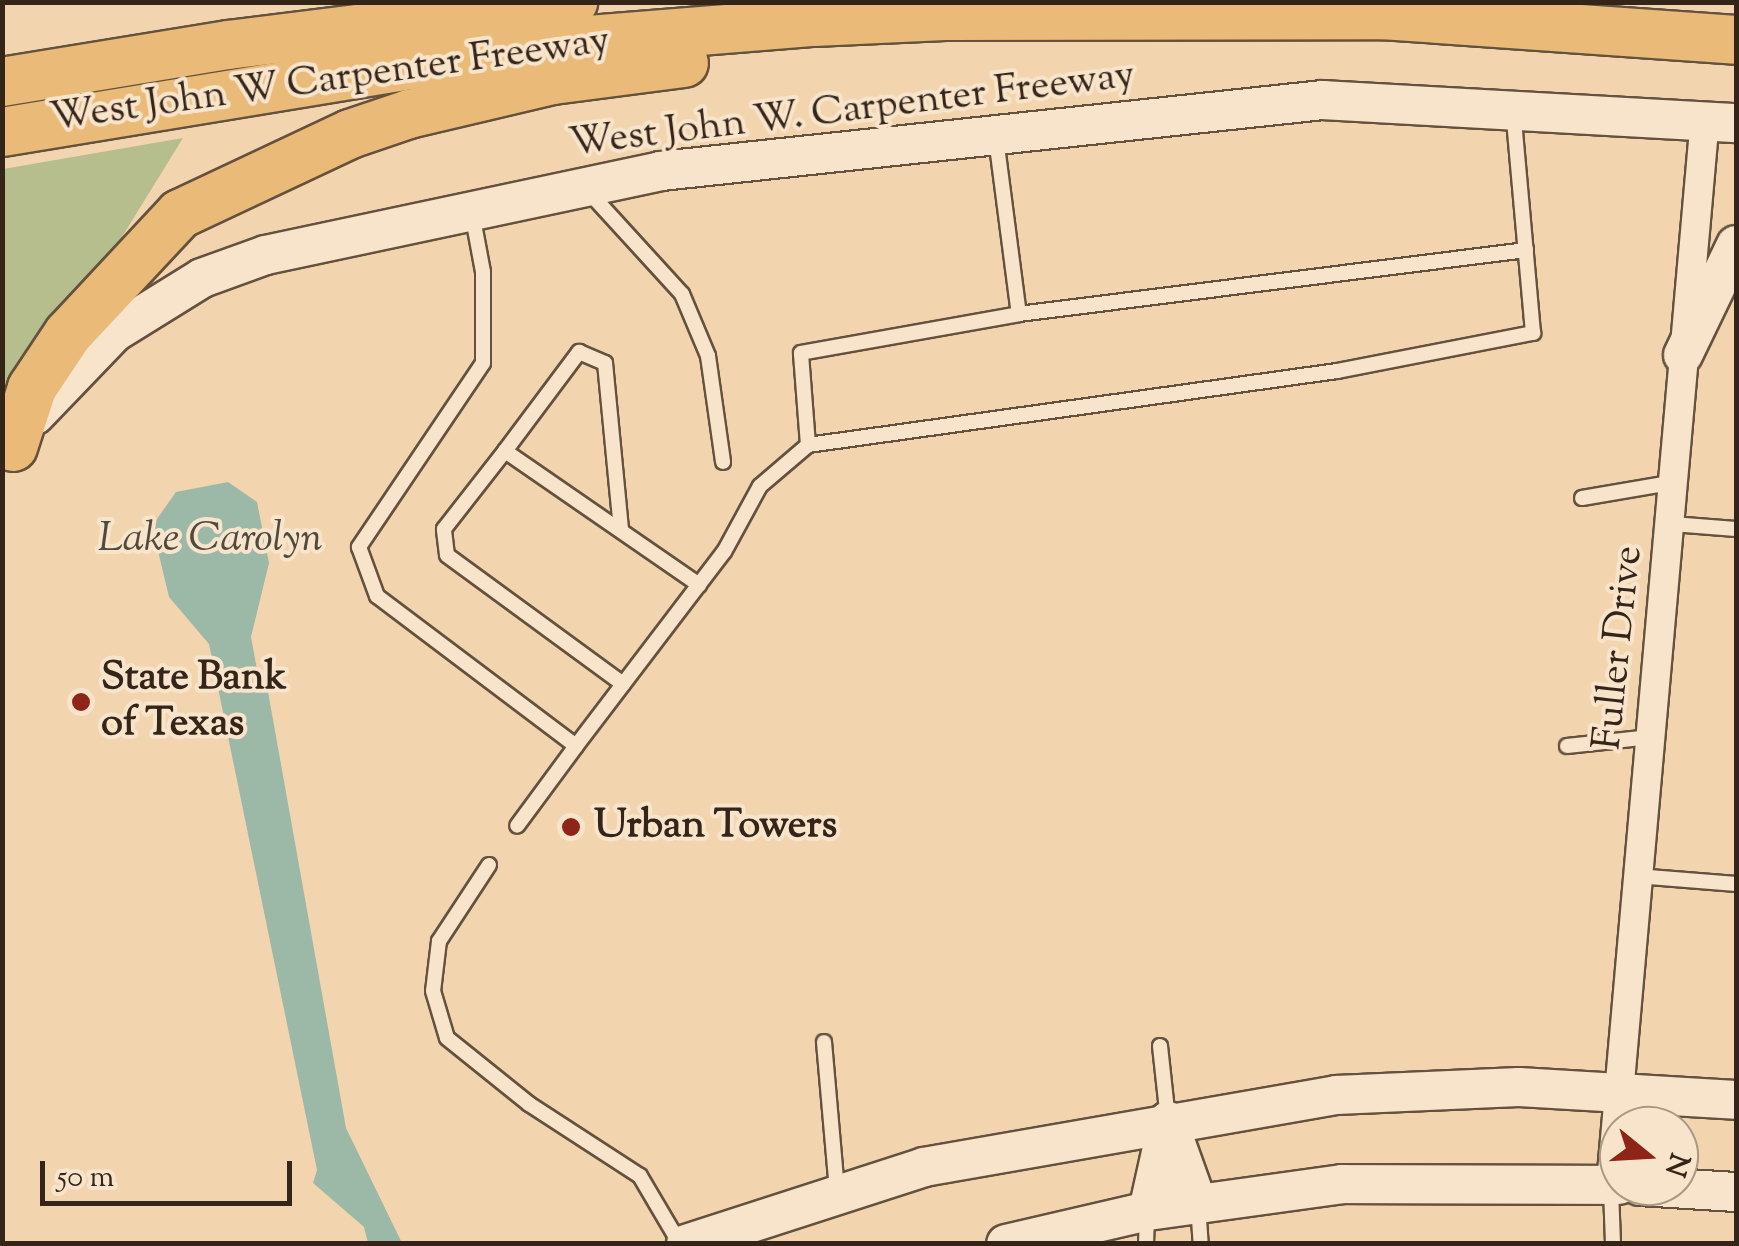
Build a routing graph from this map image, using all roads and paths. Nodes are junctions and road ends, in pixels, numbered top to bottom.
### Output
1 (573, 2) edge
2 (1054, 14) junction
3 (1736, 40) edge
4 (2, 82) edge
5 (1512, 108) junction
6 (1721, 121) edge
7 (2, 132) edge
8 (996, 138) junction
9 (582, 186) junction
10 (472, 210) junction
11 (1736, 245) edge
12 (1526, 250) junction
13 (1018, 314) junction
14 (1683, 355) junction
15 (808, 445) junction
16 (505, 451) junction
17 (8, 455) edge
18 (724, 462) dead end
19 (1677, 482) junction
20 (1582, 498) dead end
21 (1672, 524) junction
22 (1736, 528) edge
23 (621, 529) junction
24 (699, 585) junction
25 (623, 684) junction
26 (1651, 737) junction
27 (576, 746) junction
28 (1567, 746) dead end
29 (517, 826) dead end
30 (488, 865) dead end
31 (1637, 876) junction
32 (1736, 884) edge
33 (824, 1042) dead end
34 (1160, 1046) dead end
35 (1616, 1089) junction
36 (1736, 1100) edge
37 (1617, 1106) edge
38 (1168, 1121) junction
39 (1599, 1185) edge
40 (1699, 1190) edge
41 (838, 1192) junction
42 (1736, 1192) edge
43 (1198, 1204) junction
44 (1620, 1206) edge
45 (1147, 1228) edge
46 (683, 1244) edge
47 (1006, 1244) edge
48 (1201, 1244) edge
49 (1614, 1244) edge

1 - 4 highway
2 - 3 highway, West John W Carpenter Freeway
2 - 7 highway, West John W Carpenter Freeway
2 - 17 highway
5 - 6 main road, West John W. Carpenter Freeway
5 - 8 main road, West John W. Carpenter Freeway
5 - 12 lane
6 - 14 street, Fuller Drive
8 - 9 main road, West John W. Carpenter Freeway
8 - 13 lane
9 - 10 main road, West John W. Carpenter Freeway
9 - 18 lane
10 - 17 main road, West John W. Carpenter Freeway
10 - 27 lane
11 - 14 main road
12 - 13 lane
12 - 15 lane
13 - 15 lane
14 - 19 street, Fuller Drive
15 - 24 lane
16 - 23 lane
16 - 23 lane
16 - 25 lane
19 - 20 lane
19 - 21 street, Fuller Drive
21 - 22 lane
21 - 26 street, Fuller Drive
23 - 24 lane
24 - 25 lane
25 - 27 lane
26 - 28 lane
26 - 31 street, Fuller Drive
27 - 29 lane
30 - 46 lane
31 - 32 lane
31 - 35 street, Fuller Drive
33 - 41 lane
34 - 38 lane
35 - 36 main road
35 - 37 street, Fuller Drive
35 - 38 main road
38 - 41 main road
38 - 43 main road
38 - 45 main road
39 - 43 main road
40 - 42 main road
41 - 46 main road
43 - 45 main road
43 - 48 lane
44 - 49 lane
45 - 47 main road

